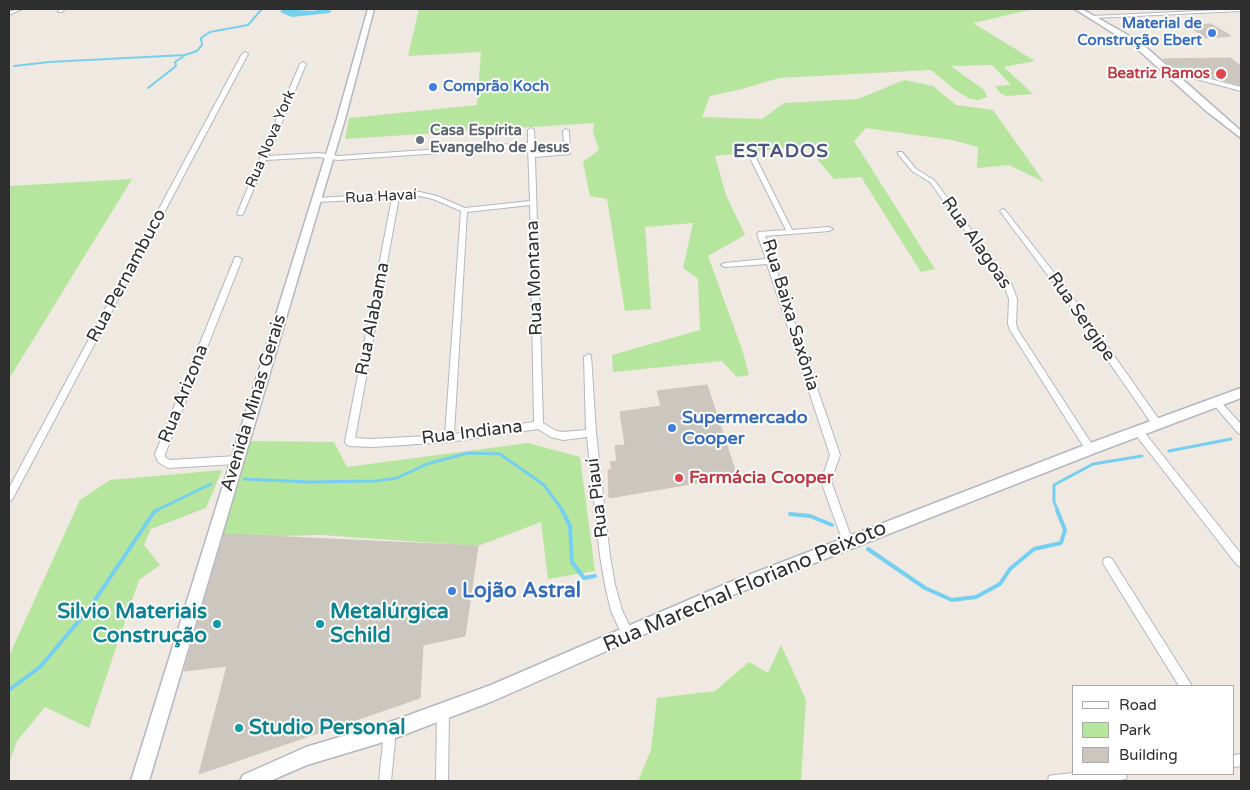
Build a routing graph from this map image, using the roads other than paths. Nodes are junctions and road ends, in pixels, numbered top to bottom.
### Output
1 (20, 9) edge
2 (1078, 9) edge
3 (1241, 10) edge
4 (373, 13) edge
5 (9, 14) edge
6 (1093, 17) junction
7 (245, 54) dead end
8 (302, 64) dead end
9 (1168, 70) junction
10 (1241, 89) edge
11 (531, 130) dead end
12 (566, 132) dead end
13 (1241, 135) edge
14 (531, 145) junction
15 (900, 152) dead end
16 (532, 155) junction
17 (752, 156) dead end
18 (330, 157) junction
19 (263, 158) junction
20 (396, 196) junction
21 (317, 200) junction
22 (533, 203) junction
23 (464, 210) junction
24 (1003, 211) dead end
25 (240, 214) dead end
26 (829, 229) dead end
27 (790, 232) junction
28 (238, 259) dead end
29 (770, 261) junction
30 (725, 265) dead end
31 (588, 357) dead end
32 (1241, 393) edge
33 (1216, 402) junction
34 (1156, 424) junction
35 (540, 425) junction
36 (1241, 430) edge
37 (1138, 431) junction
38 (591, 433) junction
39 (449, 438) junction
40 (350, 442) joint
41 (1090, 449) junction
42 (236, 460) junction
43 (9, 497) edge
44 (848, 542) junction
45 (1108, 562) dead end
46 (1241, 562) edge
47 (628, 635) junction
48 (1185, 685) edge
49 (442, 712) junction
50 (390, 731) junction
51 (1111, 775) edge
52 (140, 781) edge
53 (249, 781) edge
54 (385, 781) edge
55 (442, 781) edge
56 (1054, 781) edge

1 - 5 street
2 - 6 street
3 - 6 street
4 - 18 street, Avenida Minas Gerais
6 - 9 street
7 - 43 street, Rua Pernambuco
8 - 19 street, Rua Nova York
9 - 10 street
9 - 13 street
11 - 14 street, Rua Montana
12 - 16 street
14 - 16 street, Rua Montana
14 - 18 street
15 - 41 street, Rua Alagoas
16 - 22 street, Rua Montana
17 - 27 street
18 - 19 street
18 - 21 street, Avenida Minas Gerais
19 - 25 street, Rua Nova York
20 - 21 street, Rua Havaí
20 - 23 street, Rua Havaí
20 - 40 street, Rua Alabama
21 - 42 street, Avenida Minas Gerais
22 - 23 street, Rua Havaí
22 - 35 street, Rua Montana
23 - 39 street
24 - 34 street, Rua Sergipe
26 - 27 street, Rua Baixa Saxônia
27 - 29 street, Rua Baixa Saxônia
28 - 42 street, Rua Arizona
29 - 30 street
29 - 44 street, Rua Baixa Saxônia
31 - 38 street, Rua Piauí
32 - 33 street, Rua Marechal Floriano Peixoto
33 - 34 street, Rua Marechal Floriano Peixoto
33 - 36 street
34 - 37 street, Rua Marechal Floriano Peixoto
35 - 38 street, Rua Indiana
35 - 39 street, Rua Indiana
37 - 41 street, Rua Marechal Floriano Peixoto
37 - 46 street
38 - 47 street, Rua Piauí
39 - 40 street, Rua Indiana
41 - 44 street, Rua Marechal Floriano Peixoto
42 - 52 street, Avenida Minas Gerais
44 - 47 street, Rua Marechal Floriano Peixoto
45 - 48 street
47 - 49 street, Rua Marechal Floriano Peixoto
49 - 50 street, Rua Marechal Floriano Peixoto
49 - 55 street
50 - 53 street, Rua Marechal Floriano Peixoto
50 - 54 street
51 - 56 street

